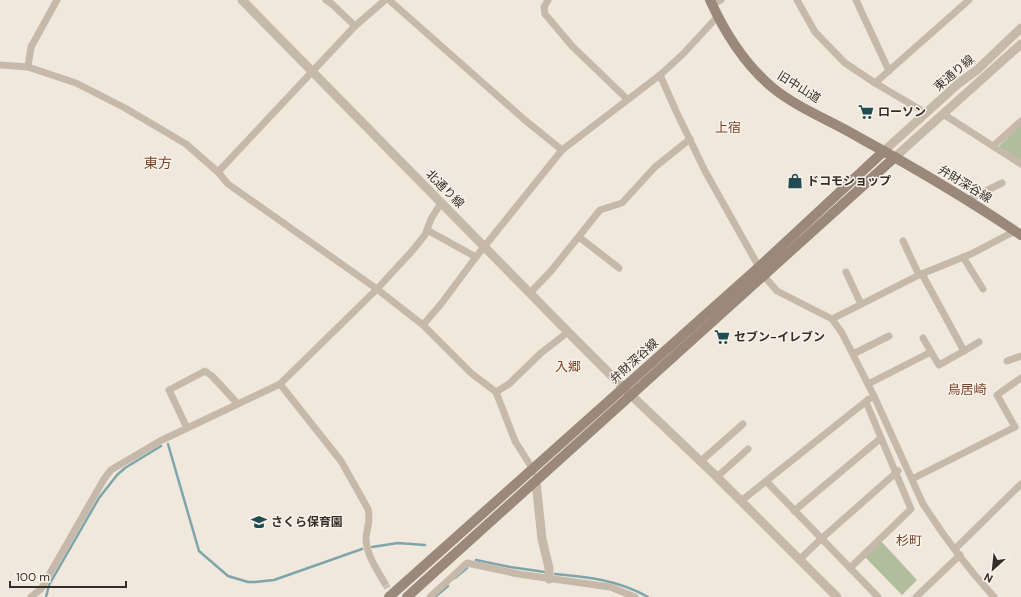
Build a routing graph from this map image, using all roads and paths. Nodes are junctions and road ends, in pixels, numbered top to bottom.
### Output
1 (57, 0) edge
2 (242, 0) edge
3 (326, 0) edge
4 (385, 0) edge
5 (389, 0) edge
6 (548, 0) edge
7 (797, 0) edge
8 (714, 1) edge
9 (859, 1) edge
10 (965, 1) edge
11 (718, 16) junction
12 (355, 26) junction
13 (1021, 28) edge
14 (1021, 44) edge
15 (0, 64) edge
16 (28, 66) junction
17 (312, 70) junction
18 (888, 71) junction
19 (660, 75) junction
20 (875, 83) junction
21 (627, 99) junction
22 (926, 113) junction
23 (944, 114) junction
24 (1021, 120) edge
25 (690, 139) junction
26 (993, 146) junction
27 (562, 150) junction
28 (884, 151) junction
29 (895, 157) junction
30 (1021, 164) edge
31 (218, 172) junction
32 (1002, 183) dead end
33 (967, 200) junction
34 (441, 203) junction
35 (427, 230) junction
36 (1018, 233) edge
37 (579, 237) junction
38 (903, 241) dead end
39 (485, 246) junction
40 (476, 257) junction
41 (963, 257) junction
42 (759, 267) junction
43 (619, 268) dead end
44 (846, 272) dead end
45 (920, 274) junction
46 (764, 276) junction
47 (377, 289) junction
48 (983, 289) dead end
49 (530, 293) junction
50 (861, 304) junction
51 (832, 319) junction
52 (423, 325) junction
53 (568, 332) junction
54 (889, 336) dead end
55 (923, 338) dead end
56 (979, 342) dead end
57 (964, 351) junction
58 (931, 352) junction
59 (853, 354) junction
60 (1021, 356) edge
61 (1007, 361) dead end
62 (1021, 378) edge
63 (280, 384) junction
64 (868, 384) junction
65 (623, 387) junction
66 (496, 392) junction
67 (631, 395) junction
68 (874, 396) junction
69 (866, 402) junction
70 (237, 403) junction
71 (743, 424) dead end
72 (187, 428) junction
73 (881, 438) junction
74 (748, 449) dead end
75 (701, 461) junction
76 (905, 466) junction
77 (532, 468) junction
78 (896, 473) junction
79 (717, 477) junction
80 (912, 479) junction
81 (766, 481) junction
82 (536, 482) junction
83 (1020, 486) edge
84 (741, 501) junction
85 (794, 511) junction
86 (821, 539) junction
87 (958, 552) junction
88 (800, 559) junction
89 (850, 568) junction
90 (549, 579) junction
91 (384, 582) tunnel mouth
92 (42, 589) junction
93 (31, 597) edge
94 (41, 597) edge
95 (390, 597) edge
96 (407, 597) edge
97 (430, 597) edge
98 (635, 597) edge
99 (837, 597) edge
100 (878, 597) edge
101 (916, 597) edge
102 (993, 597) edge

1 - 16 street
2 - 17 street, 北通り線
3 - 12 street
4 - 12 street
5 - 27 street
6 - 21 street
7 - 20 street
8 - 11 main road, 旧中山道
9 - 18 street
10 - 18 street
11 - 19 street
11 - 28 main road, 旧中山道
12 - 17 street
13 - 22 street, 東通り線
14 - 23 street, 東通り線
15 - 16 street
16 - 31 street
17 - 31 street
17 - 34 street, 北通り線
18 - 20 street
19 - 21 street
19 - 25 street
20 - 22 street
21 - 27 street
22 - 28 street, 東通り線
23 - 26 street
23 - 29 street, 東通り線
24 - 26 street
25 - 37 street
25 - 42 street
26 - 30 street
27 - 39 street
28 - 29 main road, 弁財深谷線
28 - 42 main road, 弁財深谷線
29 - 33 main road, 弁財深谷線
29 - 46 main road, 弁財深谷線
31 - 47 street
32 - 33 street
33 - 36 main road, 弁財深谷線
34 - 35 street
34 - 39 street, 北通り線
35 - 40 street
35 - 47 street
36 - 41 street
37 - 43 street
37 - 49 street
38 - 45 street
39 - 40 street
39 - 49 street, 北通り線
40 - 52 street
41 - 45 street
41 - 48 street
42 - 46 street
42 - 65 main road, 弁財深谷線
44 - 50 street
45 - 50 street
45 - 57 street
46 - 51 street
46 - 67 main road, 弁財深谷線
47 - 52 street
47 - 63 street
49 - 53 street, 北通り線
50 - 51 street
51 - 59 street
52 - 66 street
53 - 65 street, 北通り線
53 - 66 street
54 - 59 street
55 - 58 street
56 - 57 street
57 - 58 street
58 - 64 street
59 - 64 street
60 - 61 street
62 - 80 street
63 - 70 street
63 - 91 street
64 - 68 street
65 - 67 street, 北通り線
65 - 77 main road, 弁財深谷線
66 - 77 street
67 - 75 street, 北通り線
67 - 82 main road, 弁財深谷線
68 - 69 street
68 - 76 street
69 - 73 street
69 - 81 street
70 - 72 street
70 - 72 street
71 - 75 street
72 - 92 street
73 - 78 street
73 - 85 street
74 - 79 street
75 - 79 street, 北通り線
76 - 78 street
76 - 80 street
77 - 82 street
77 - 95 main road, 弁財深谷線
78 - 86 street
78 - 89 street
79 - 84 street, 北通り線
80 - 87 street
81 - 84 street
81 - 85 street
82 - 90 street
82 - 96 main road, 弁財深谷線
83 - 87 street
84 - 88 street, 北通り線
85 - 86 street
86 - 88 street
86 - 89 street
87 - 101 street
87 - 102 street
88 - 99 street, 北通り線
89 - 100 street
90 - 97 street
90 - 98 street
92 - 93 street
92 - 94 street

